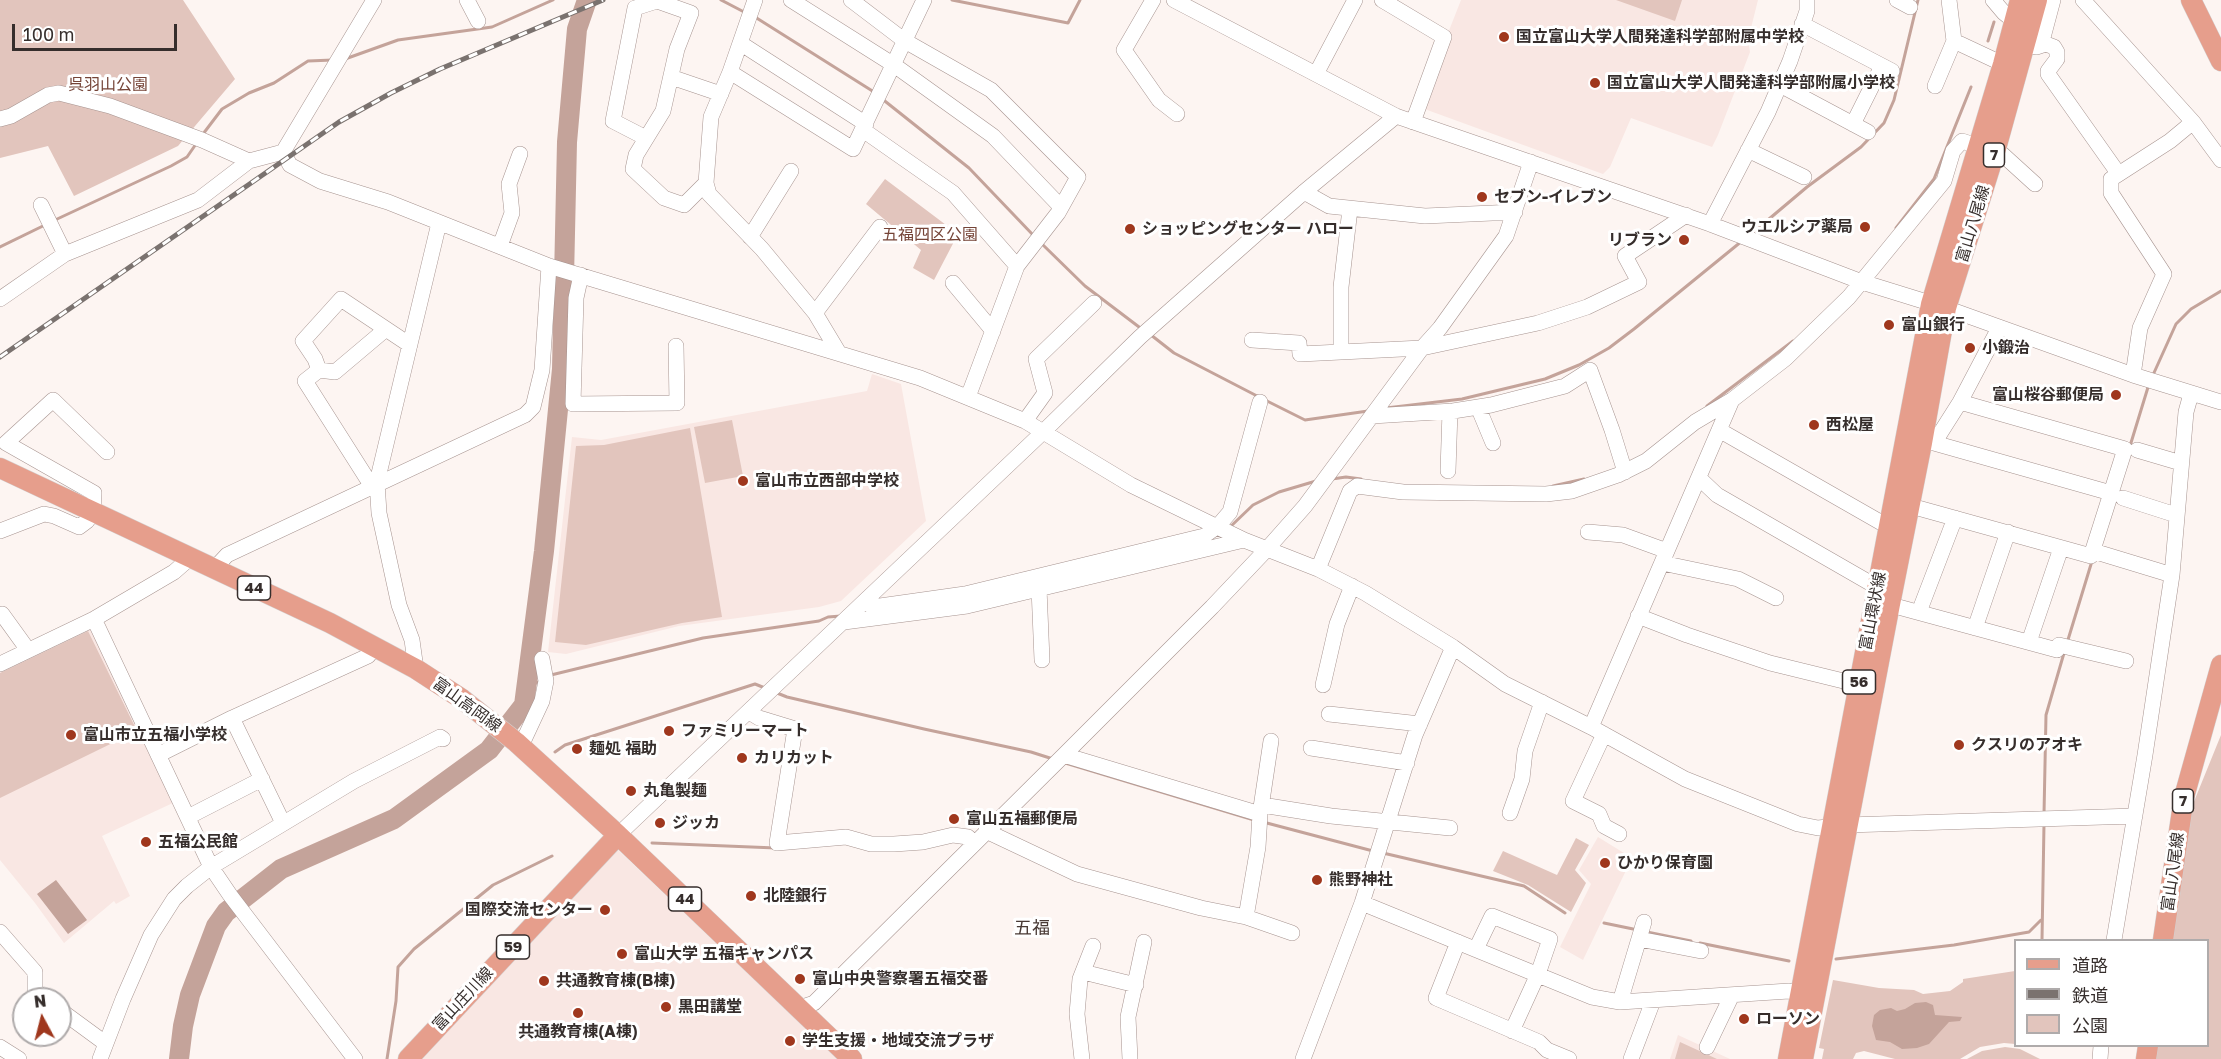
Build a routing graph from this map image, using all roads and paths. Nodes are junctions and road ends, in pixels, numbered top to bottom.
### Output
1 (374, 0) edge
2 (467, 0) edge
3 (791, 0) edge
4 (851, 0) edge
5 (924, 0) edge
6 (1153, 0) edge
7 (1174, 0) edge
8 (1355, 0) edge
9 (1382, 0) edge
10 (1807, 0) edge
11 (1949, 0) edge
12 (1993, 0) edge
13 (2020, 0) edge
14 (2037, 0) edge
15 (2053, 0) edge
16 (2083, 0) edge
17 (2190, 0) edge
18 (751, 9) edge
19 (478, 21) dead end
20 (1802, 24) junction
21 (2027, 35) junction
22 (905, 41) junction
23 (1954, 41) junction
24 (740, 44) junction
25 (2221, 61) edge
26 (2003, 64) junction
27 (894, 65) junction
28 (730, 72) junction
29 (1316, 74) junction
30 (671, 77) junction
31 (1780, 85) junction
32 (1935, 86) dead end
33 (721, 94) junction
34 (1177, 114) dead end
35 (1396, 116) junction
36 (0, 119) edge
37 (1413, 122) junction
38 (2193, 122) junction
39 (1853, 124) junction
40 (864, 127) junction
41 (1868, 132) dead end
42 (646, 138) junction
43 (1986, 149) junction
44 (1748, 150) junction
45 (283, 152) junction
46 (520, 154) dead end
47 (2221, 160) edge
48 (249, 161) junction
49 (1531, 162) junction
50 (791, 171) dead end
51 (2118, 173) junction
52 (1804, 177) dead end
53 (706, 183) junction
54 (2035, 184) dead end
55 (1304, 192) junction
56 (40, 205) dead end
57 (1061, 207) junction
58 (1350, 209) junction
59 (1515, 212) junction
60 (1686, 215) junction
61 (439, 223) junction
62 (1710, 224) junction
63 (880, 227) dead end
64 (750, 237) junction
65 (500, 246) junction
66 (65, 254) junction
67 (1017, 266) junction
68 (553, 267) junction
69 (578, 274) junction
70 (1857, 280) junction
71 (952, 283) dead end
72 (0, 299) edge
73 (1094, 303) dead end
74 (1939, 306) junction
75 (815, 313) junction
76 (2000, 328) junction
77 (386, 329) junction
78 (993, 331) junction
79 (1252, 340) dead end
80 (410, 345) junction
81 (676, 346) dead end
82 (1422, 348) junction
83 (1341, 352) junction
84 (839, 353) junction
85 (319, 370) junction
86 (2145, 379) junction
87 (2191, 394) junction
88 (968, 397) junction
89 (1732, 400) junction
90 (1260, 402) dead end
91 (1960, 402) junction
92 (2221, 402) edge
93 (1478, 407) junction
94 (1450, 411) junction
95 (1372, 416) junction
96 (1025, 421) junction
97 (1719, 430) junction
98 (1043, 432) junction
99 (1921, 442) junction
100 (1493, 443) dead end
101 (2137, 450) dead end
102 (107, 452) dead end
103 (2181, 463) junction
104 (0, 468) edge
105 (1623, 468) junction
106 (1448, 471) dead end
107 (1698, 478) junction
108 (374, 484) junction
109 (2117, 495) junction
110 (1902, 503) junction
111 (93, 512) junction
112 (2176, 515) junction
113 (1955, 518) junction
114 (1890, 525) junction
115 (0, 531) edge
116 (1229, 532) junction
117 (1588, 532) dead end
118 (2008, 532) junction
119 (2061, 548) junction
120 (1267, 549) junction
121 (2097, 553) junction
122 (1664, 557) junction
123 (190, 558) junction
124 (213, 569) junction
125 (1318, 569) junction
126 (2172, 575) junction
127 (1352, 586) junction
128 (1039, 588) junction
129 (1880, 597) junction
130 (1776, 598) dead end
131 (861, 604) junction
132 (1920, 612) junction
133 (2, 614) dead end
134 (1638, 616) junction
135 (94, 619) junction
136 (844, 621) junction
137 (1974, 628) junction
138 (2029, 642) junction
139 (375, 647) junction
140 (1453, 647) junction
141 (28, 650) junction
142 (1042, 660) dead end
143 (2126, 661) dead end
144 (0, 664) edge
145 (2221, 665) edge
146 (416, 669) junction
147 (544, 672) dead end
148 (1323, 685) dead end
149 (1866, 687) junction
150 (1542, 702) junction
151 (749, 712) junction
152 (1329, 714) dead end
153 (232, 718) junction
154 (1420, 724) junction
155 (1597, 730) junction
156 (443, 739) dead end
157 (1271, 741) dead end
158 (519, 744) junction
159 (1311, 748) dead end
160 (158, 755) junction
161 (1064, 755) junction
162 (1407, 763) junction
163 (262, 779) junction
164 (1261, 809) junction
165 (1510, 813) dead end
166 (2135, 816) junction
167 (188, 817) junction
168 (283, 823) junction
169 (1388, 823) junction
170 (1840, 826) junction
171 (1450, 828) dead end
172 (986, 831) junction
173 (1618, 834) dead end
174 (618, 835) junction
175 (974, 843) junction
176 (211, 867) junction
177 (1362, 903) junction
178 (1246, 917) junction
179 (0, 932) edge
180 (1292, 933) dead end
181 (2114, 939) edge
182 (2163, 939) edge
183 (1144, 942) dead end
184 (1458, 942) junction
185 (1093, 946) dead end
186 (1476, 949) junction
187 (1701, 951) dead end
188 (1083, 972) junction
189 (1538, 974) junction
190 (1136, 985) junction
191 (35, 987) edge
192 (1808, 995) junction
193 (1732, 996) junction
194 (1653, 1001) junction
195 (1620, 1002) junction
196 (799, 1008) junction
197 (72, 1019) edge
198 (1512, 1031) junction
199 (105, 1043) junction
200 (0, 1047) edge
201 (1707, 1047) dead end
202 (19, 1059) edge
203 (100, 1059) edge
204 (355, 1059) edge
205 (408, 1059) edge
206 (852, 1059) edge
207 (1082, 1059) edge
208 (1130, 1059) edge
209 (1303, 1059) edge
210 (1569, 1059) edge
211 (1631, 1059) edge
212 (1788, 1059) edge
213 (1803, 1059) edge

1 - 45 street
2 - 19 street
3 - 27 street
4 - 22 street
5 - 22 street
6 - 34 street
7 - 29 street
8 - 29 street
9 - 37 street
10 - 20 street
11 - 23 street
12 - 21 street
13 - 21 main road, 富山八尾線 / 7
14 - 21 main road, 富山八尾線 / 7
15 - 21 street
16 - 38 street
17 - 25 main road
18 - 24 street
20 - 31 street
20 - 39 street
21 - 26 main road, 富山八尾線 / 7
21 - 43 main road, 富山八尾線 / 7
21 - 51 street
22 - 27 street
22 - 57 street
23 - 26 street
23 - 32 street
24 - 28 street
24 - 40 street
26 - 43 main road, 富山八尾線 / 7
27 - 40 street
27 - 57 street
28 - 33 street
28 - 40 street
29 - 35 street
30 - 33 street
30 - 42 street
30 - 42 street
31 - 39 street
31 - 44 street
33 - 53 street
35 - 37 street
35 - 55 street
36 - 48 street
37 - 49 street
38 - 47 street
38 - 51 street
39 - 41 street
40 - 67 street
42 - 53 street
43 - 54 street
43 - 70 street
43 - 74 main road, 富山八尾線 / 7
44 - 52 street
44 - 62 street
45 - 48 street
45 - 61 street
46 - 65 street
48 - 66 street
49 - 59 street
49 - 60 street
50 - 64 street
51 - 86 street
53 - 64 street
55 - 58 street
55 - 98 street
56 - 66 street
57 - 67 street
58 - 59 street
58 - 83 street
59 - 82 street
60 - 62 street
60 - 82 street
61 - 65 street
61 - 80 street
62 - 70 street
63 - 75 street
64 - 75 street
65 - 68 street
66 - 72 street
67 - 78 street
68 - 69 street
68 - 108 street
69 - 81 street
69 - 84 street
70 - 74 street
70 - 89 street
71 - 78 street
73 - 96 street
74 - 76 street
74 - 99 main road, 富山環状線 / 56
75 - 84 street
76 - 86 street
76 - 91 street
77 - 80 street
77 - 85 street
77 - 85 street
78 - 88 street
79 - 83 street
80 - 108 street
82 - 83 street
82 - 95 street
84 - 88 street
85 - 108 street
86 - 87 street
87 - 92 street
87 - 103 street
88 - 96 street
89 - 97 street
89 - 105 street
90 - 116 street
91 - 99 street
91 - 109 street
93 - 94 street
93 - 100 street
93 - 105 street
94 - 95 street
94 - 106 street
95 - 120 street
96 - 98 street
97 - 107 street
97 - 114 street
98 - 116 street
98 - 131 street
99 - 109 street
99 - 110 main road, 富山環状線 / 56
101 - 103 street
102 - 111 street
103 - 112 street
104 - 111 main road, 富山高岡線 / 44
105 - 125 street
107 - 122 street
107 - 129 street
108 - 124 street
108 - 146 street
109 - 112 street
109 - 121 street
110 - 113 street
110 - 114 main road, 富山環状線 / 56
110 - 129 main road, 富山環状線 / 56
111 - 115 street
111 - 123 main road, 富山高岡線 / 44
112 - 126 street
113 - 118 street
113 - 132 street
114 - 129 main road, 富山環状線 / 56
116 - 120 street
116 - 128 street
116 - 131 street
117 - 122 street
118 - 119 street
118 - 137 street
119 - 121 street
119 - 138 street
120 - 125 street
120 - 161 street
121 - 126 street
122 - 130 street
122 - 134 street
123 - 124 main road, 富山高岡線 / 44
123 - 135 street
124 - 139 main road, 富山高岡線 / 44
125 - 127 street
126 - 166 street
127 - 140 street
127 - 148 street
128 - 136 street
128 - 142 street
129 - 132 street
129 - 149 main road, 富山環状線 / 56
131 - 136 street
132 - 137 street
133 - 141 street
134 - 149 street
134 - 155 street
135 - 141 street
135 - 160 street
136 - 151 street
137 - 138 street
138 - 143 street
139 - 146 main road, 富山高岡線 / 44
139 - 153 street
140 - 150 street
140 - 154 street
141 - 144 street
145 - 182 main road, 富山八尾線 / 7
146 - 158 main road, 富山高岡線 / 44
147 - 158 street
149 - 170 main road, 富山環状線 / 56
150 - 155 street
150 - 165 street
151 - 174 street
151 - 175 street
152 - 154 street
153 - 160 street
153 - 163 street
154 - 162 street
155 - 170 street
155 - 173 street
156 - 168 street
157 - 164 street
158 - 174 main road, 富山高岡線 / 44
159 - 162 street
160 - 167 street
161 - 164 street
161 - 172 street
162 - 169 street
163 - 167 street
163 - 168 street
164 - 169 street
164 - 178 street
166 - 170 street
166 - 181 street
167 - 176 street
168 - 176 street
169 - 171 street
169 - 177 street
170 - 192 main road, 富山環状線 / 56
172 - 175 street
172 - 178 street
174 - 196 main road, 富山高岡線 / 44
174 - 205 main road, 富山庄川線 / 59
175 - 196 street
176 - 199 street
176 - 204 street
177 - 184 street
177 - 209 street
178 - 180 street
179 - 191 street
183 - 190 street
184 - 186 street
184 - 198 street
185 - 188 street
186 - 189 street
186 - 189 street
187 - 195 street
188 - 190 street
188 - 207 street
189 - 195 street
189 - 198 street
190 - 208 street
192 - 193 street
192 - 212 main road, 富山環状線 / 56
192 - 213 main road, 富山環状線 / 56
193 - 194 street
193 - 201 street
194 - 195 street
194 - 211 street
196 - 206 main road, 富山高岡線 / 44
197 - 199 street
198 - 210 street
199 - 203 street
200 - 202 street

